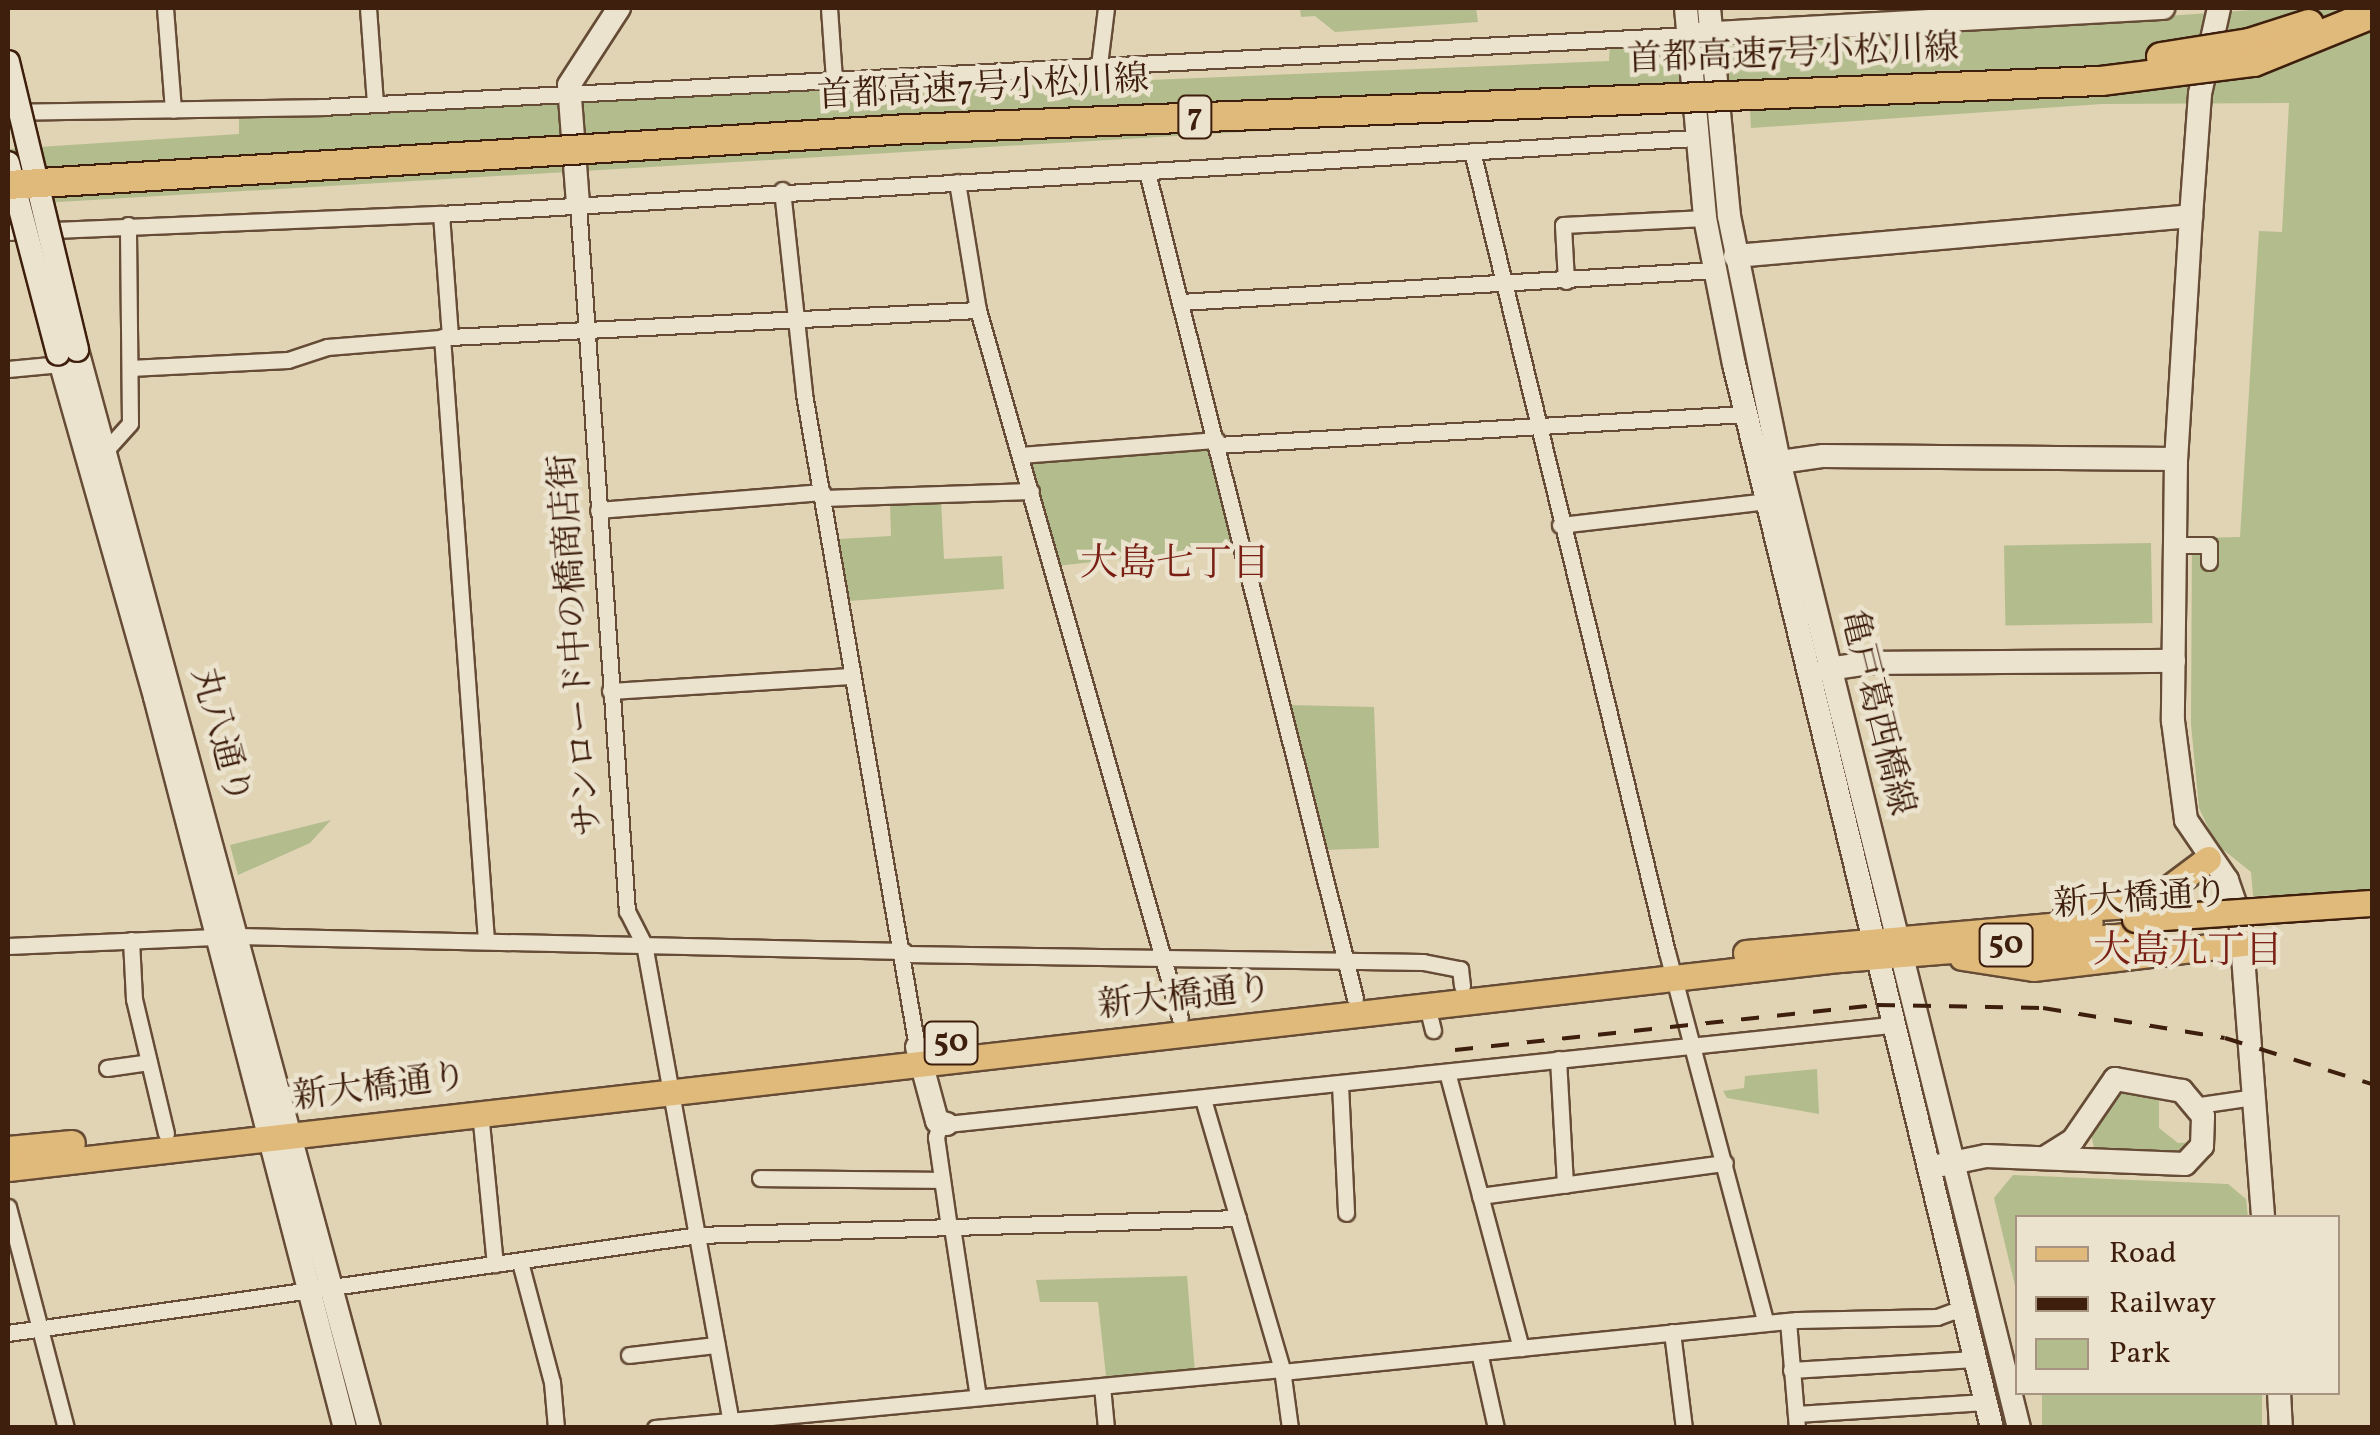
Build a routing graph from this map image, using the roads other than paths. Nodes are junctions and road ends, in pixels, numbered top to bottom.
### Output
1 (165, 8) edge
2 (368, 8) edge
3 (618, 8) edge
4 (829, 8) edge
5 (1106, 8) edge
6 (1686, 8) edge
7 (1709, 8) edge
8 (2163, 8) edge
9 (2220, 8) edge
10 (2347, 8) edge
11 (2039, 13) edge
12 (2372, 14) edge
13 (1700, 34) junction
14 (8, 62) edge
15 (1098, 64) junction
16 (834, 80) junction
17 (568, 94) junction
18 (375, 104) junction
19 (174, 110) junction
20 (8, 112) edge
21 (1696, 138) junction
22 (1472, 151) junction
23 (8, 164) edge
24 (1147, 172) junction
25 (957, 182) junction
26 (8, 184) edge
27 (782, 190) junction
28 (578, 204) junction
29 (441, 214) junction
30 (2191, 216) junction
31 (1706, 218) junction
32 (128, 225) junction
33 (8, 232) edge
34 (1736, 256) junction
35 (1715, 270) junction
36 (1566, 281) junction
37 (1502, 284) junction
38 (1180, 302) junction
39 (978, 310) junction
40 (793, 320) junction
41 (587, 330) junction
42 (446, 337) junction
43 (65, 356) junction
44 (8, 368) edge
45 (130, 368) junction
46 (1745, 414) junction
47 (1535, 426) junction
48 (1216, 442) junction
49 (106, 450) junction
50 (1020, 455) junction
51 (2176, 459) junction
52 (1768, 464) junction
53 (1030, 491) junction
54 (823, 495) junction
55 (1766, 501) junction
56 (598, 510) junction
57 (1560, 525) junction
58 (2174, 545) junction
59 (2209, 562) dead end
60 (2174, 661) junction
61 (1828, 669) junction
62 (851, 675) junction
63 (610, 690) junction
64 (2208, 859) junction
65 (2372, 903) edge
66 (2372, 918) edge
67 (2138, 927) junction
68 (226, 936) junction
69 (131, 940) junction
70 (486, 940) junction
71 (1942, 940) junction
72 (2244, 942) junction
73 (644, 944) junction
74 (1884, 945) junction
75 (8, 946) edge
76 (905, 952) junction
77 (1164, 959) junction
78 (1348, 962) junction
79 (1674, 970) junction
80 (1462, 986) junction
81 (1355, 998) junction
82 (1180, 1018) junction
83 (1890, 1025) junction
84 (1694, 1044) junction
85 (921, 1055) junction
86 (1558, 1060) junction
87 (149, 1062) junction
88 (107, 1068) dead end
89 (1447, 1072) junction
90 (671, 1082) junction
91 (1340, 1084) junction
92 (2254, 1097) junction
93 (1203, 1099) junction
94 (2199, 1105) junction
95 (480, 1112) junction
96 (2088, 1115) junction
97 (943, 1124) junction
98 (278, 1128) junction
99 (166, 1133) junction
100 (8, 1149) edge
101 (2046, 1157) junction
102 (1952, 1162) junction
103 (1725, 1163) junction
104 (2115, 1165) junction
105 (8, 1168) edge
106 (1927, 1168) junction
107 (760, 1178) dead end
108 (942, 1180) junction
109 (1565, 1185) junction
110 (1480, 1196) junction
111 (8, 1206) edge
112 (1346, 1213) dead end
113 (2263, 1215) edge
114 (1238, 1218) junction
115 (951, 1228) junction
116 (698, 1235) junction
117 (520, 1262) junction
118 (495, 1264) junction
119 (320, 1289) junction
120 (1962, 1308) junction
121 (1788, 1321) junction
122 (1766, 1323) junction
123 (39, 1328) junction
124 (8, 1332) edge
125 (1672, 1332) junction
126 (1998, 1335) junction
127 (716, 1345) junction
128 (1521, 1348) junction
129 (1479, 1352) junction
130 (628, 1355) dead end
131 (1976, 1363) junction
132 (1282, 1370) junction
133 (1792, 1370) junction
134 (2009, 1381) junction
135 (1102, 1386) junction
136 (2280, 1395) edge
137 (978, 1397) junction
138 (1986, 1402) junction
139 (826, 1410) junction
140 (1796, 1421) edge
141 (731, 1424) edge
142 (66, 1428) edge
143 (346, 1428) edge
144 (369, 1428) edge
145 (556, 1428) edge
146 (655, 1428) edge
147 (830, 1428) edge
148 (1106, 1428) edge
149 (1290, 1428) edge
150 (1496, 1428) edge
151 (1684, 1428) edge
152 (1992, 1428) edge
153 (2019, 1428) edge
154 (2281, 1428) edge

1 - 19 street
2 - 18 street
3 - 17 main road
4 - 16 street
5 - 15 street
6 - 13 main road, 亀戸葛西橋線
7 - 13 main road, 亀戸葛西橋線
8 - 11 main road
9 - 30 main road
10 - 23 highway, 首都高速7号小松川線 / 7, bridge
11 - 13 main road
12 - 26 highway, 首都高速7号小松川線 / 7, bridge
13 - 15 street
13 - 21 main road, 亀戸葛西橋線
13 - 34 main road, 亀戸葛西橋線
14 - 43 main road, 丸八通り, bridge
15 - 16 street
16 - 17 street
17 - 18 street
17 - 28 main road
18 - 19 street
19 - 20 street
21 - 22 street
21 - 31 main road, 亀戸葛西橋線
22 - 24 street
22 - 37 street
23 - 43 main road, 丸八通り, bridge
24 - 25 street
24 - 38 street
25 - 27 street
25 - 39 street
27 - 28 street
27 - 40 street
28 - 29 street
28 - 41 street, サンロード中の橋商店街
29 - 32 street
29 - 42 street
30 - 34 main road
30 - 51 main road
31 - 35 main road, 亀戸葛西橋線
31 - 36 street
32 - 33 street
32 - 45 street
34 - 52 main road, 亀戸葛西橋線
35 - 36 street
35 - 46 main road, 亀戸葛西橋線
36 - 37 street
37 - 38 street
37 - 47 street
38 - 48 street
39 - 40 street
39 - 50 street
40 - 41 street
40 - 54 street
41 - 42 street
41 - 56 street, サンロード中の橋商店街
42 - 45 street
42 - 70 street
43 - 44 street
43 - 49 main road, 丸八通り
43 - 68 main road, 丸八通り
45 - 49 street
46 - 47 street
46 - 52 main road, 亀戸葛西橋線
47 - 48 street
47 - 57 street
48 - 50 street
48 - 78 street
49 - 68 main road, 丸八通り
50 - 53 street
51 - 52 main road
51 - 58 main road
52 - 55 main road, 亀戸葛西橋線
52 - 61 main road, 亀戸葛西橋線
53 - 54 street
53 - 77 street
54 - 56 street
54 - 62 street
55 - 57 street
55 - 74 main road, 亀戸葛西橋線
56 - 63 street, サンロード中の橋商店街
57 - 79 street
58 - 59 street
58 - 60 main road
60 - 61 main road
60 - 64 main road
61 - 74 main road, 亀戸葛西橋線
62 - 63 street
62 - 76 street
63 - 73 street, サンロード中の橋商店街
64 - 71 main road
64 - 72 main road
65 - 67 main road, 新大橋通り / 50, bridge
66 - 67 main road, 新大橋通り / 50
67 - 71 main road, 新大橋通り / 50
68 - 69 street
68 - 70 street
68 - 98 main road, 丸八通り
69 - 75 street
69 - 87 street
70 - 73 street
71 - 72 main road
71 - 74 main road, 新大橋通り / 50
72 - 92 main road
73 - 76 street
73 - 90 street, サンロード中の橋商店街
74 - 79 main road, 新大橋通り / 50
74 - 83 main road, 亀戸葛西橋線
74 - 102 main road, 亀戸葛西橋線
76 - 77 street
76 - 85 street
77 - 78 street
77 - 82 street
78 - 80 street
78 - 81 street
79 - 80 main road, 新大橋通り / 50
79 - 84 street
79 - 85 main road, 新大橋通り / 50
80 - 81 main road, 新大橋通り / 50
81 - 82 main road, 新大橋通り / 50
82 - 85 main road, 新大橋通り / 50
83 - 84 street
83 - 106 main road, 亀戸葛西橋線
84 - 86 street
84 - 103 street
85 - 90 main road, 新大橋通り / 50
85 - 97 main road
86 - 89 street
86 - 109 street
87 - 88 street
87 - 99 street
89 - 91 street
89 - 110 street
90 - 95 main road, 新大橋通り / 50
90 - 98 main road, 新大橋通り / 50
90 - 116 street, サンロード中の橋商店街
91 - 93 street
91 - 112 street
92 - 94 street
92 - 113 main road
93 - 97 street
93 - 114 street
94 - 96 main road
94 - 104 main road
95 - 98 main road, 新大橋通り / 50
95 - 118 street
96 - 101 main road
96 - 104 main road
97 - 108 street
98 - 99 main road, 新大橋通り / 50
98 - 105 main road, 新大橋通り / 50
98 - 119 main road, 丸八通り
99 - 100 main road, 新大橋通り / 50
101 - 102 main road
101 - 104 main road
102 - 106 main road
102 - 126 main road, 亀戸葛西橋線
103 - 109 street
103 - 122 street
106 - 120 main road, 亀戸葛西橋線
107 - 108 street
108 - 115 street
109 - 110 street
110 - 128 street
111 - 123 street
114 - 115 street
114 - 132 street
115 - 116 street
115 - 137 street
116 - 117 street
116 - 127 street, サンロード中の橋商店街
117 - 118 street
117 - 145 street
118 - 119 street
119 - 123 street
119 - 143 main road, 丸八通り
119 - 144 main road, 丸八通り
120 - 121 street
120 - 131 main road, 亀戸葛西橋線
121 - 122 street
121 - 133 street
122 - 125 street
123 - 124 street
123 - 142 street
125 - 128 street
125 - 151 street
126 - 131 main road
126 - 134 main road, 亀戸葛西橋線
127 - 130 street
127 - 141 street, サンロード中の橋商店街
128 - 129 street
129 - 132 street
129 - 150 street
131 - 133 street
131 - 134 main road
131 - 138 main road, 亀戸葛西橋線
132 - 135 street
132 - 149 street
133 - 140 street
134 - 153 main road, 亀戸葛西橋線
135 - 137 street
135 - 148 street
136 - 154 main road
137 - 139 street
138 - 140 street
138 - 152 main road, 亀戸葛西橋線
139 - 141 street
139 - 147 street
141 - 146 street

